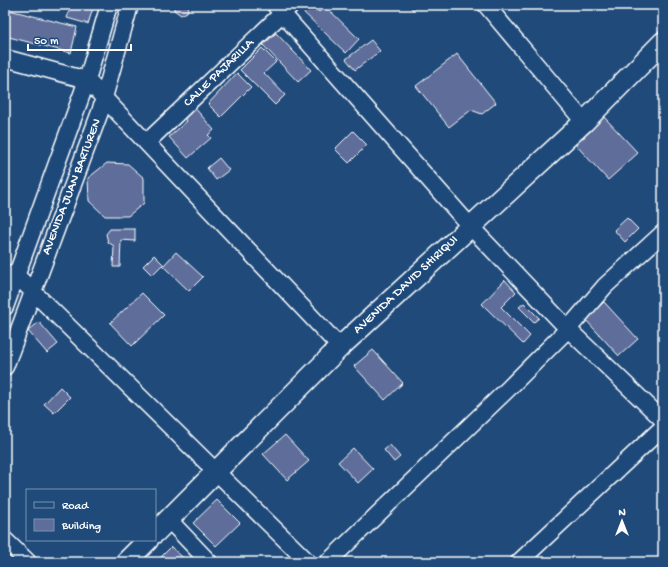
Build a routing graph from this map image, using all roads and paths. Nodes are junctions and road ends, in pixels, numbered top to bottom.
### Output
1 (110, 5) edge
2 (130, 5) edge
3 (486, 5) edge
4 (283, 8) edge
5 (663, 42) edge
6 (5, 58) edge
7 (87, 80) junction
8 (104, 98) junction
9 (584, 122) junction
10 (147, 142) junction
11 (470, 226) junction
12 (663, 233) edge
13 (11, 274) edge
14 (33, 292) junction
15 (5, 307) edge
16 (568, 328) junction
17 (340, 347) junction
18 (5, 367) edge
19 (663, 420) edge
20 (663, 427) edge
21 (217, 471) junction
22 (162, 526) edge
23 (5, 540) edge
24 (147, 541) edge
25 (28, 562) edge
26 (126, 562) edge
27 (209, 562) edge
28 (308, 562) edge
29 (328, 562) edge
30 (519, 562) edge

1 - 7 street, AVENIDA JUAN BARTUREN
2 - 8 street, AVENIDA JUAN BARTUREN
3 - 9 street
4 - 10 street, CALLE PAJARILLA
4 - 11 street
5 - 9 main road, AVENIDA DAVID SHIRIQUI
6 - 7 street
7 - 8 street
7 - 13 street, AVENIDA JUAN BARTUREN
8 - 10 street
8 - 14 street, AVENIDA JUAN BARTUREN
9 - 11 main road, AVENIDA DAVID SHIRIQUI
10 - 17 street
11 - 16 street
11 - 17 main road, AVENIDA DAVID SHIRIQUI
12 - 16 street
13 - 14 street
13 - 15 street, AVENIDA JUAN BARTUREN
14 - 18 street, AVENIDA JUAN BARTUREN
14 - 21 street
16 - 19 street
16 - 29 street
17 - 21 main road, AVENIDA DAVID SHIRIQUI
20 - 30 street
21 - 22 main road, AVENIDA DAVID SHIRIQUI
21 - 28 street
22 - 27 street
23 - 25 street
24 - 26 main road

